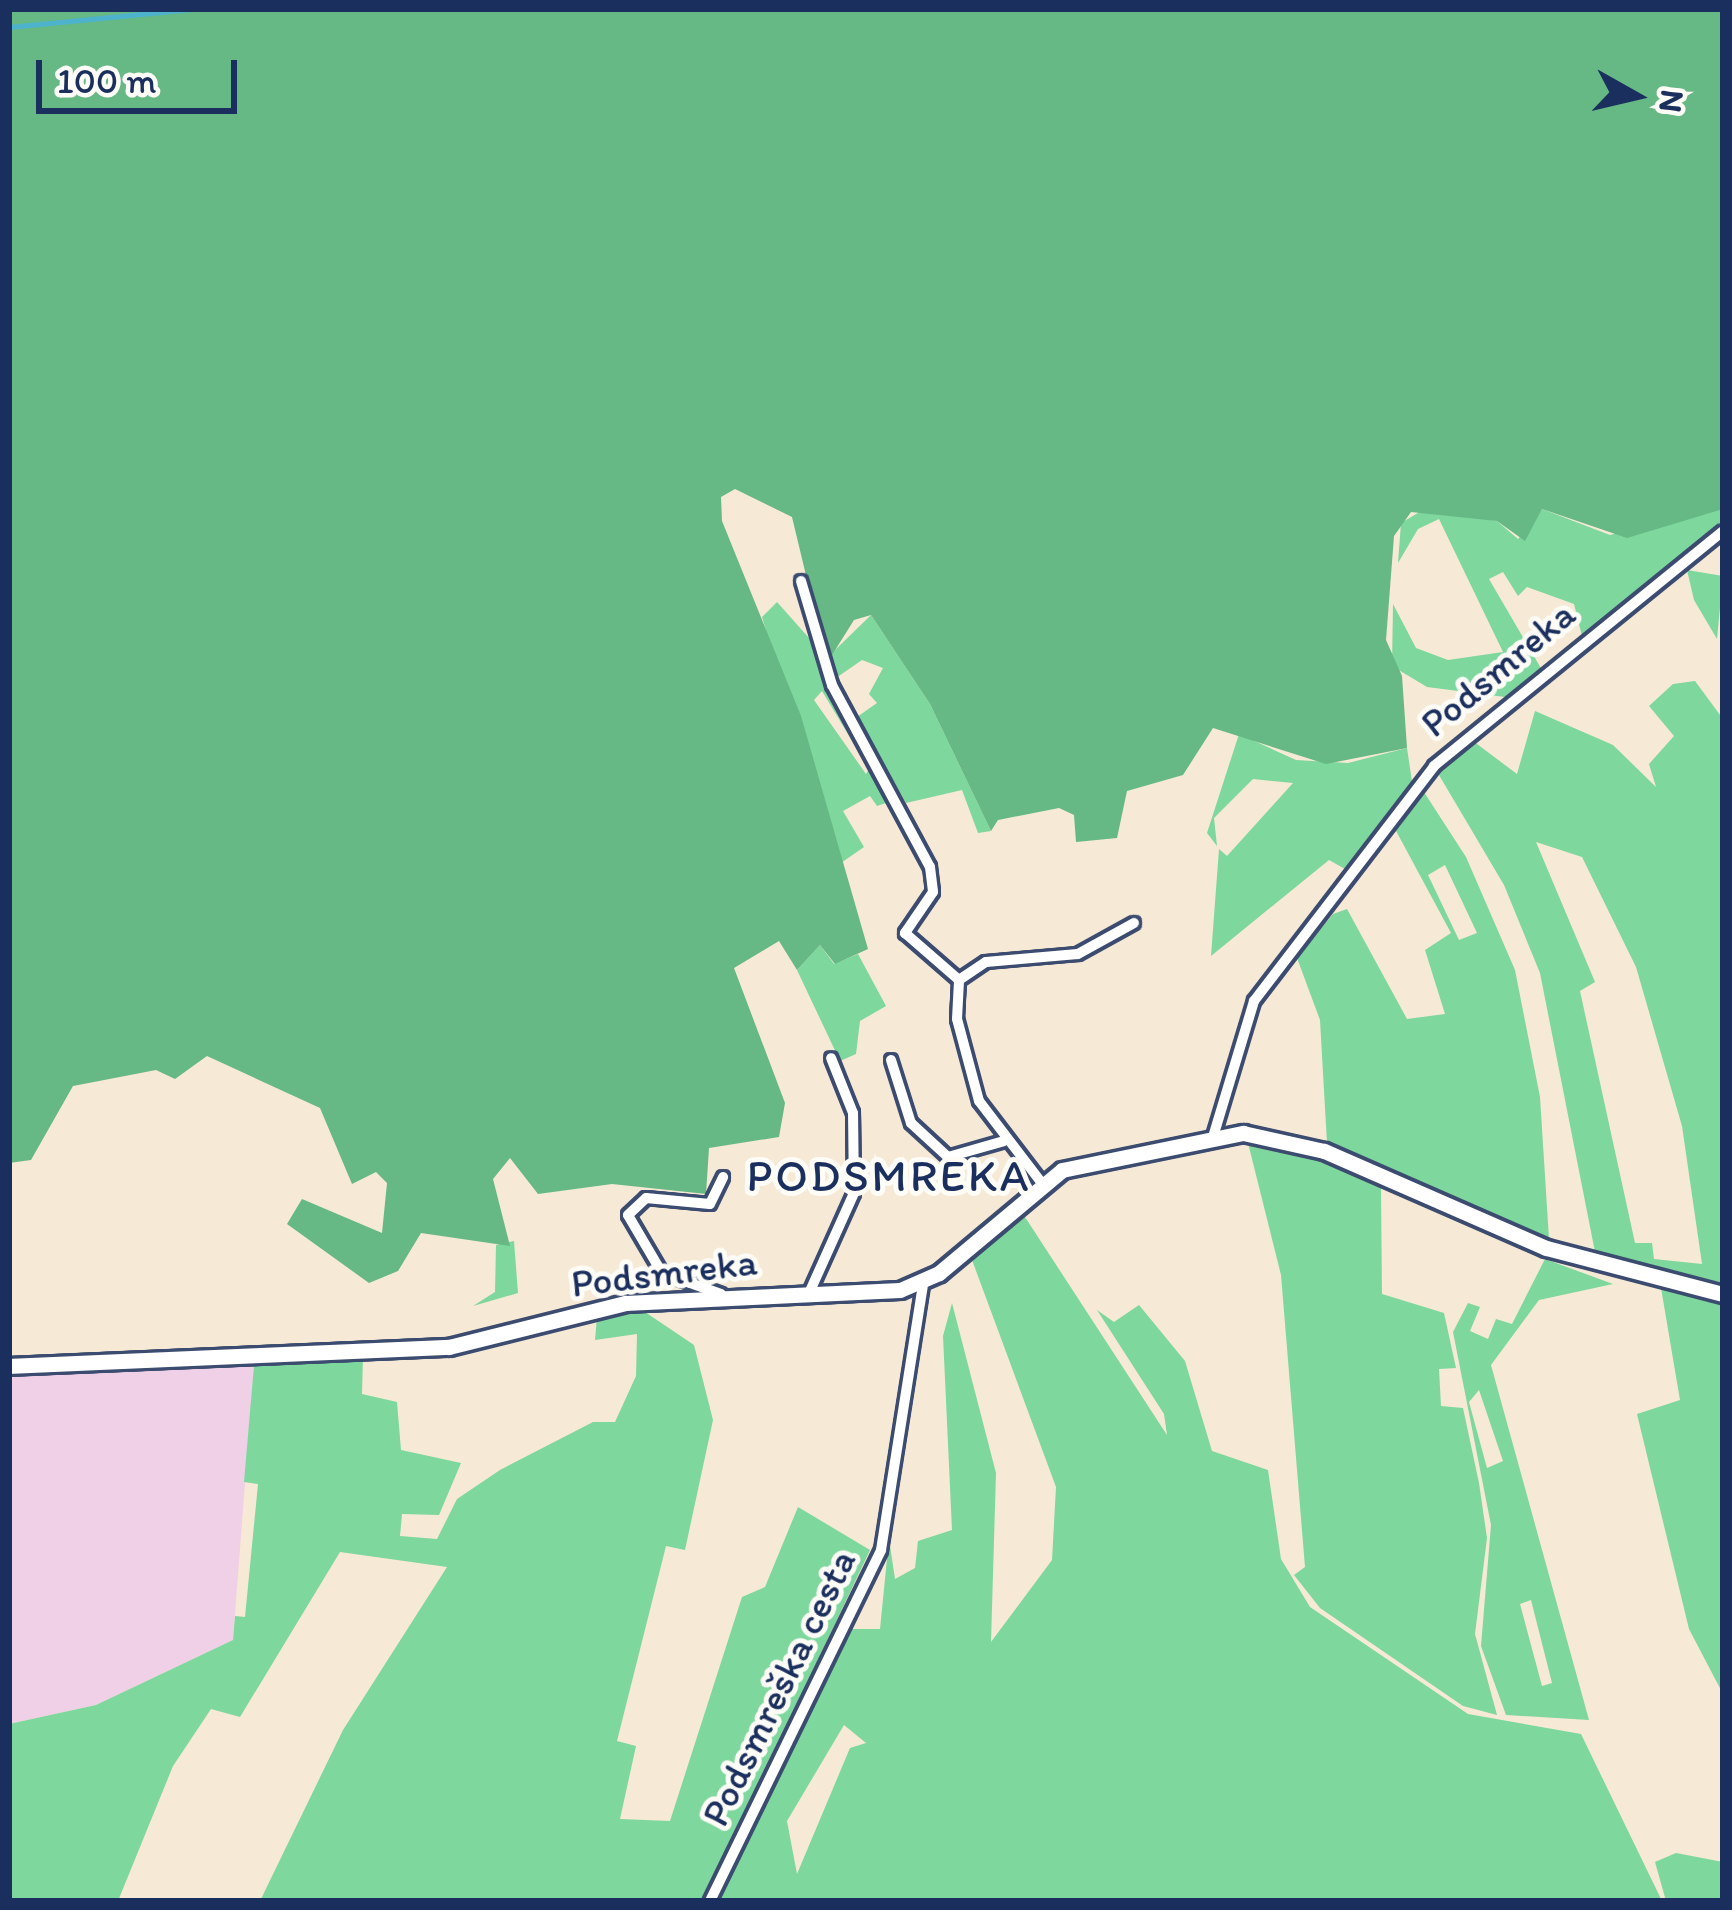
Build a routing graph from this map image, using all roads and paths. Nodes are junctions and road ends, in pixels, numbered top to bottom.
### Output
1 (1723, 531) edge
2 (801, 581) dead end
3 (1134, 923) dead end
4 (959, 980) junction
5 (831, 1058) dead end
6 (891, 1060) dead end
7 (1213, 1137) junction
8 (1004, 1141) junction
9 (723, 1177) dead end
10 (1041, 1182) junction
11 (922, 1284) junction
12 (810, 1291) junction
13 (721, 1294) junction
14 (1723, 1294) edge
15 (9, 1366) edge
16 (710, 1901) edge

1 - 7 street, Podsmreka
2 - 4 street
3 - 4 street
4 - 8 street
5 - 12 street
6 - 8 street
7 - 10 street
7 - 14 street
8 - 10 street
9 - 13 street
10 - 11 street
11 - 12 street, Podsmreka
11 - 16 street, Podsmreška cesta
12 - 13 street, Podsmreka
13 - 15 street, Podsmreka

